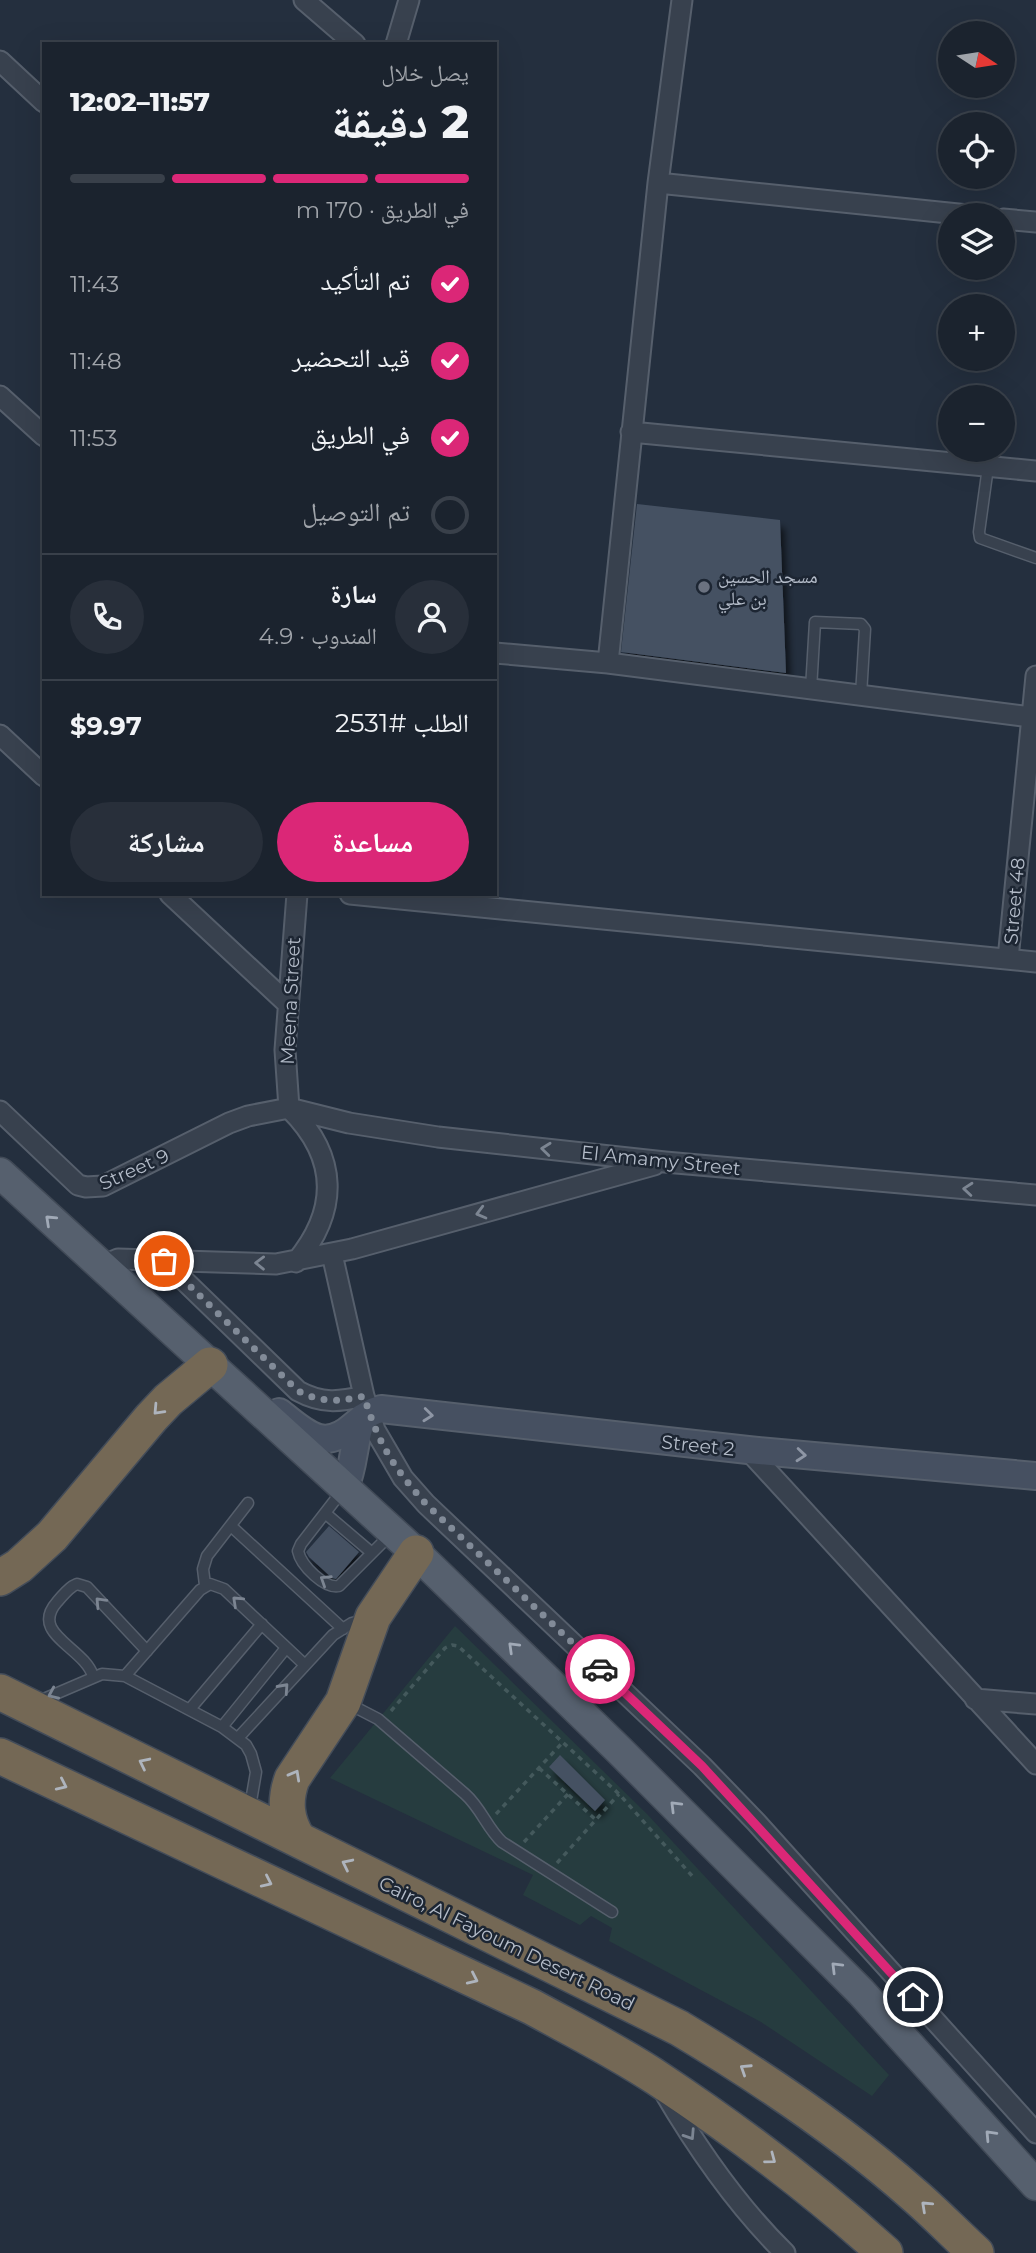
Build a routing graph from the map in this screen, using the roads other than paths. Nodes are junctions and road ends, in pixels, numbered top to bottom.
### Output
1 (304, 0) edge
2 (409, 0) edge
3 (682, 0) edge
4 (353, 42) edge
5 (397, 42) edge
6 (0, 61) edge
7 (42, 100) edge
8 (658, 183) junction
9 (938, 212) edge
10 (1015, 220) edge
11 (1036, 222) edge
12 (0, 396) edge
13 (631, 432) junction
14 (42, 434) edge
15 (988, 467) junction
16 (1036, 471) edge
17 (1036, 558) edge
18 (497, 653) edge
19 (608, 663) junction
20 (1036, 676) edge
21 (810, 689) junction
22 (861, 695) junction
23 (1031, 717) junction
24 (0, 735) edge
25 (42, 774) edge
26 (172, 896) edge
27 (296, 896) edge
28 (370, 896) edge
29 (1009, 959) junction
30 (1036, 962) edge
31 (288, 1004) junction
32 (289, 1108) junction
33 (0, 1111) edge
34 (665, 1162) junction
35 (0, 1173) edge
36 (1036, 1195) edge
37 (332, 1254) junction
38 (164, 1261) junction
39 (296, 1262) junction
40 (100, 1267) junction
41 (210, 1365) junction
42 (257, 1407) junction
43 (365, 1408) junction
44 (748, 1450) junction
45 (1036, 1476) edge
46 (345, 1487) junction
47 (248, 1503) dead end
48 (325, 1513) junction
49 (231, 1526) junction
50 (404, 1542) junction
51 (372, 1553) junction
52 (0, 1578) edge
53 (205, 1585) junction
54 (358, 1623) junction
55 (262, 1624) junction
56 (286, 1648) junction
57 (147, 1651) junction
58 (305, 1665) junction
59 (93, 1676) junction
60 (125, 1676) junction
61 (14, 1698) edge
62 (975, 1699) junction
63 (343, 1702) junction
64 (1036, 1704) edge
65 (190, 1709) junction
66 (222, 1727) junction
67 (238, 1738) junction
68 (0, 1756) edge
69 (1036, 1765) edge
70 (249, 1815) junction
71 (298, 1839) junction
72 (612, 1912) dead end
73 (655, 2077) junction
74 (1036, 2133) edge
75 (1036, 2185) edge
76 (785, 2253) edge
77 (885, 2253) edge
78 (976, 2253) edge

1 - 4 street
2 - 5 street
3 - 8 street
6 - 7 street
8 - 9 street
8 - 13 street
10 - 11 street
12 - 14 street
13 - 15 street
13 - 19 street
15 - 16 street
15 - 17 lane
18 - 19 street
19 - 21 street
20 - 23 street, Street 48
21 - 22 street
21 - 22 lane
22 - 23 street
23 - 29 street, Street 48
24 - 25 street
26 - 31 street
27 - 31 street, Meena Street
28 - 29 street
29 - 30 street
31 - 32 street, Meena Street
32 - 33 street, Street 9
34 -> 32 street, El Amamy Street
32 - 39 street
36 -> 34 street, El Amamy Street
34 -> 37 street
40 -> 35 main road
37 - 39 street
37 - 43 street
39 -> 38 street
38 - 40 street
38 - 43 street
40 - 41 main road
41 - 42 main road
41 -> 52 highway
42 - 43 street
42 - 46 main road
43 -> 44 street, Street 2
43 - 46 street
43 - 74 street
44 -> 45 street, Street 2
44 - 62 street
46 - 48 lane
46 - 50 main road
47 - 49 lane
48 - 51 lane
51 -> 48 lane
49 - 53 lane
49 - 54 lane
50 - 51 lane
50 - 54 highway
75 -> 50 main road
55 -> 53 lane
53 - 57 lane
54 - 58 lane
54 - 63 highway
55 - 56 lane
55 - 65 lane
56 - 58 lane
56 - 66 lane
57 -> 59 lane
57 - 60 lane
67 -> 58 lane
59 - 60 lane
59 -> 61 lane
60 - 65 lane
70 -> 61 highway, Cairo, Al Fayoum Desert Road
62 - 64 street
62 - 69 street
71 -> 63 highway
63 - 72 lane
65 - 66 lane
66 - 67 lane
67 - 70 lane
68 -> 73 highway
70 - 71 highway, Cairo, Al Fayoum Desert Road
78 -> 71 highway, Cairo, Al Fayoum Desert Road
73 -> 76 street
73 -> 77 highway

